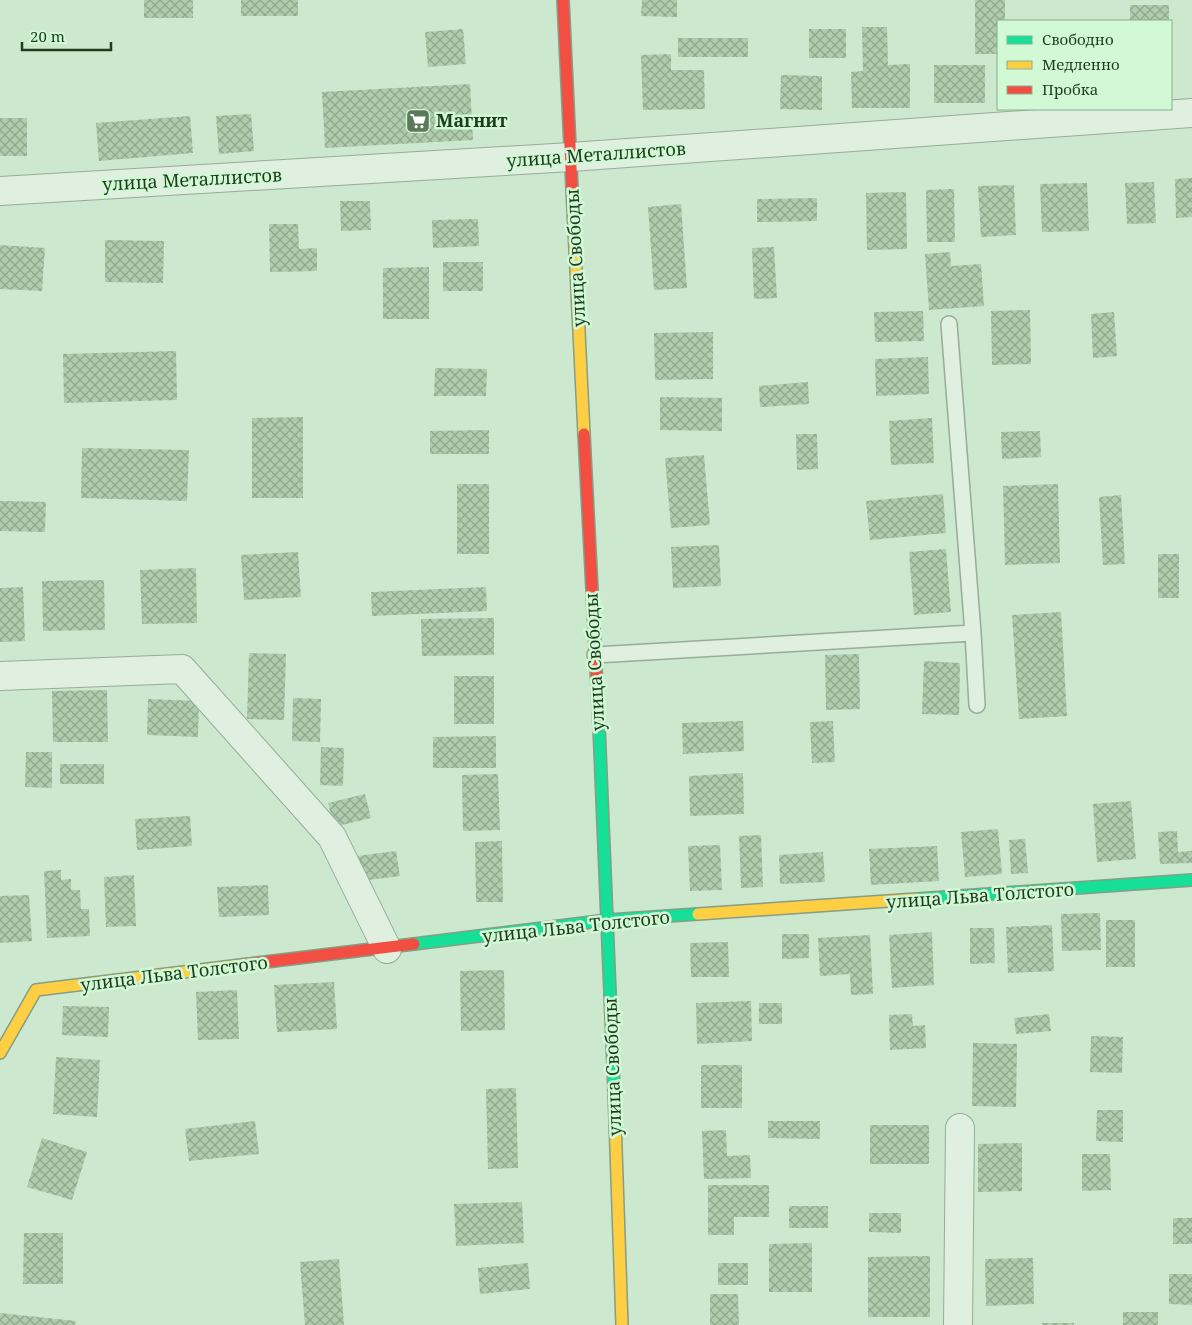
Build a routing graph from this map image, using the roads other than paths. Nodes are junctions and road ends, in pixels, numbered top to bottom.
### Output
1 (563, 0) edge
2 (1192, 114) edge
3 (571, 157) junction
4 (0, 191) edge
5 (949, 324) dead end
6 (973, 633) junction
7 (595, 655) junction
8 (0, 676) edge
9 (977, 705) dead end
10 (1192, 880) edge
11 (608, 920) junction
12 (387, 949) junction
13 (0, 1053) edge
14 (960, 1128) dead end
15 (622, 1325) edge
16 (958, 1325) edge

1 - 3 street, улица Свободы
2 - 3 street, улица Металлистов
3 - 4 street, улица Металлистов
3 - 7 street, улица Свободы
5 - 6 lane
6 - 7 lane
6 - 9 lane
7 - 11 street, улица Свободы
8 - 12 street
10 - 11 street, улица Льва Толстого
11 - 12 street, улица Льва Толстого
11 - 15 street, улица Свободы
12 - 13 street, улица Льва Толстого
14 - 16 street

